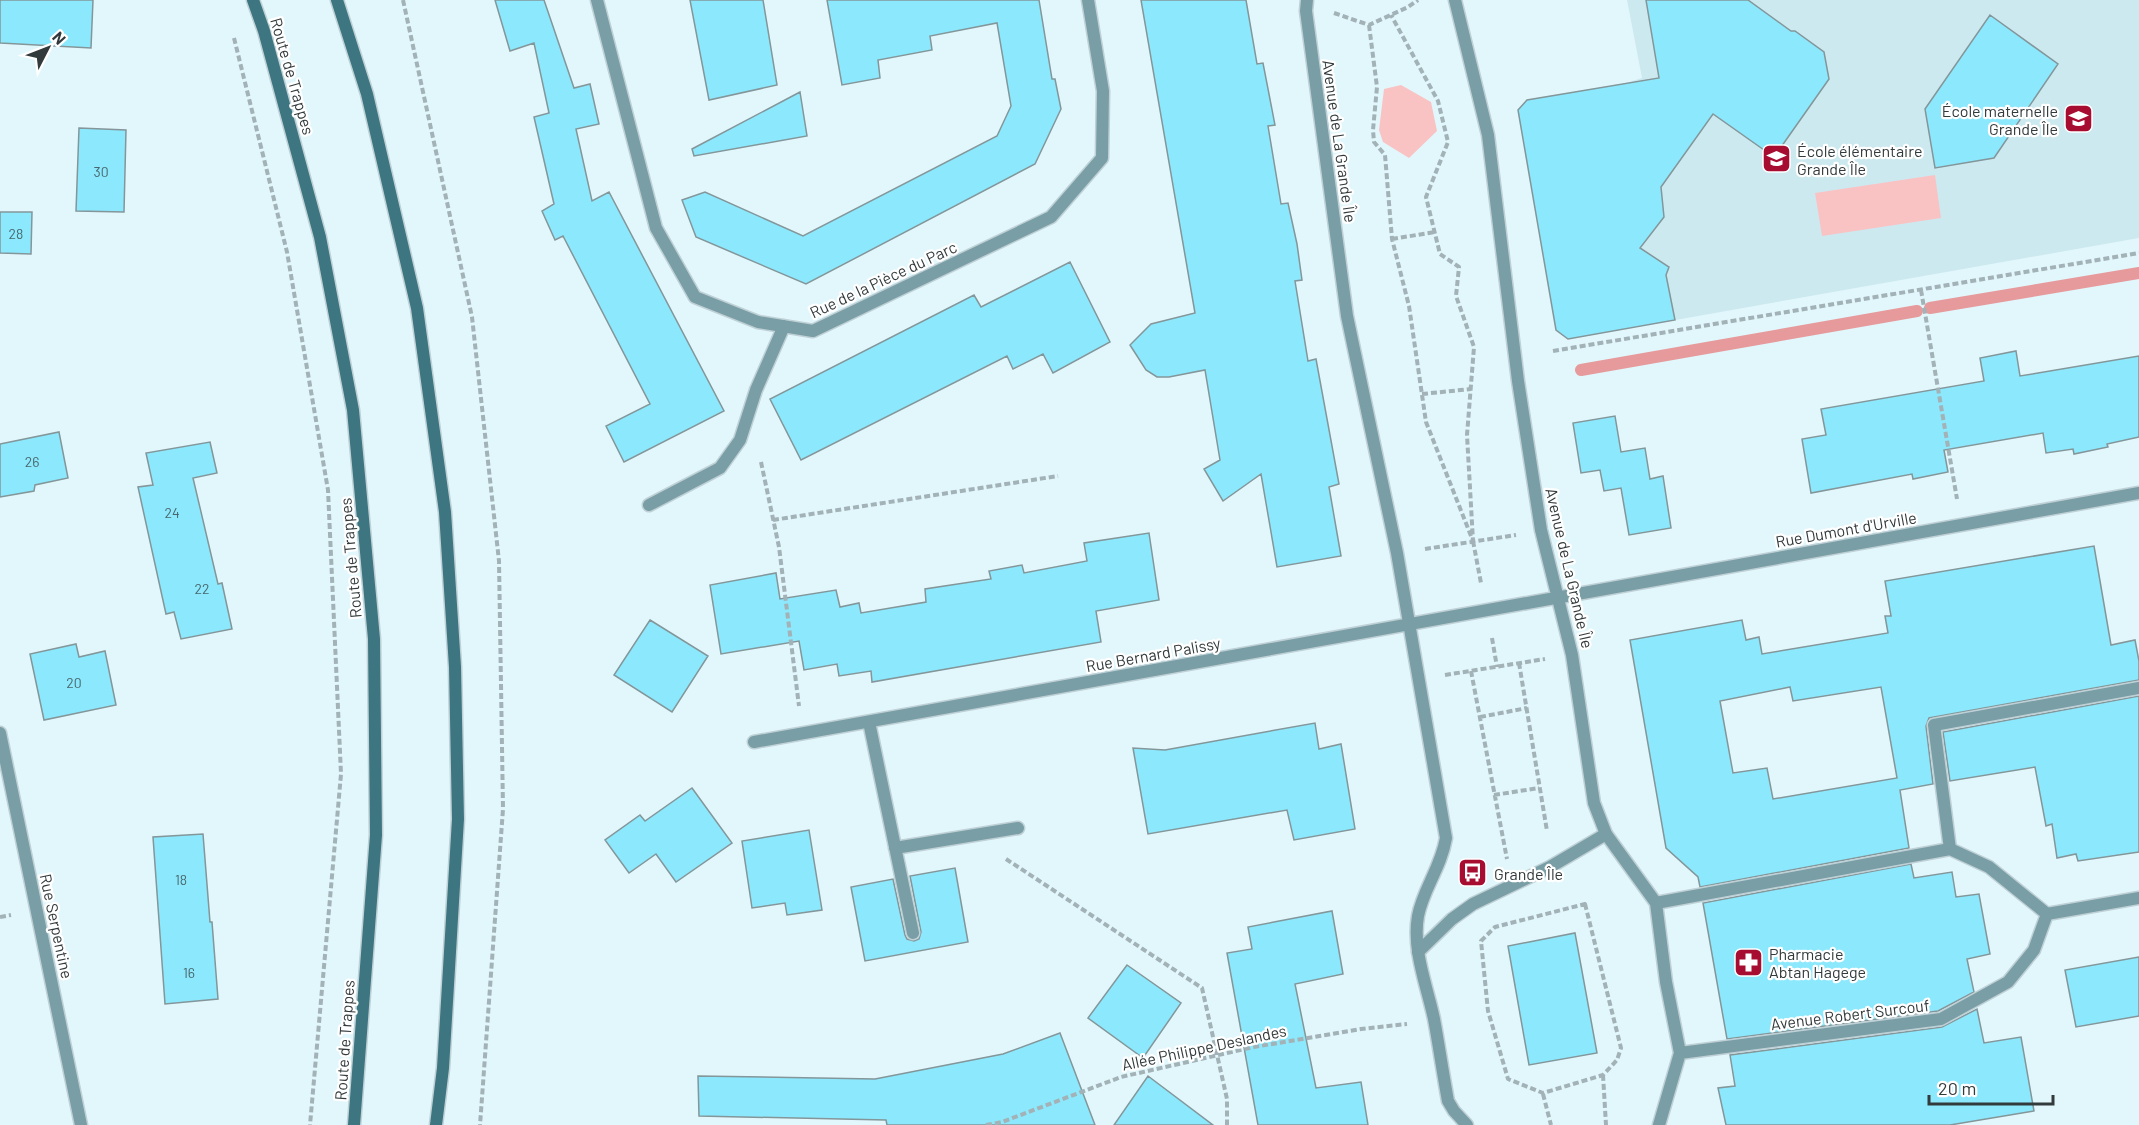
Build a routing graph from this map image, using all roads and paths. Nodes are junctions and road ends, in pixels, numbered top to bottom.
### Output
1 (253, 0) edge
2 (338, 0) edge
3 (597, 0) edge
4 (1088, 0) edge
5 (1307, 0) edge
6 (1418, 0) edge
7 (1455, 0) edge
8 (1329, 11) dead end
9 (1391, 15) junction
10 (1369, 25) junction
11 (233, 35) dead end
12 (1434, 232) junction
13 (1392, 239) junction
14 (2139, 253) edge
15 (1921, 290) junction
16 (784, 326) junction
17 (1553, 351) dead end
18 (1471, 389) junction
19 (1422, 394) junction
20 (760, 457) dead end
21 (1058, 476) dead end
22 (2139, 493) edge
23 (649, 505) dead end
24 (773, 520) junction
25 (1962, 525) junction
26 (1517, 534) dead end
27 (1473, 541) junction
28 (1414, 551) dead end
29 (1558, 596) junction
30 (1409, 624) junction
31 (1554, 657) dead end
32 (1519, 663) junction
33 (1471, 671) junction
34 (1437, 676) dead end
35 (2139, 688) edge
36 (1527, 708) junction
37 (1480, 717) junction
38 (869, 722) junction
39 (0, 733) edge
40 (803, 733) junction
41 (753, 742) dead end
42 (1539, 788) junction
43 (1494, 795) junction
44 (1018, 828) dead end
45 (1546, 831) dead end
46 (1606, 834) junction
47 (895, 848) junction
48 (1950, 849) junction
49 (996, 860) dead end
50 (1509, 867) dead end
51 (2139, 898) edge
52 (1656, 903) junction
53 (2047, 914) junction
54 (913, 933) dead end
55 (1418, 952) junction
56 (1434, 1020) junction
57 (1680, 1053) junction
58 (1217, 1055) junction
59 (1603, 1075) junction
60 (1543, 1093) junction
61 (81, 1125) edge
62 (310, 1125) edge
63 (354, 1125) edge
64 (436, 1125) edge
65 (986, 1125) edge
66 (1227, 1125) edge
67 (1467, 1125) edge
68 (1551, 1125) edge
69 (1606, 1125) edge
70 (1659, 1125) edge

1 - 63 main road, Route de Trappes
2 - 64 main road
3 - 16 street, Rue de la Pièce du Parc
4 - 16 street, Rue de la Pièce du Parc
5 - 30 street, Avenue de La Grande Île
6 - 9 path
7 - 29 street, Avenue de La Grande Île
8 - 10 path
9 - 10 path
9 - 12 path
10 - 13 path
11 - 62 path
12 - 13 path
12 - 18 path
13 - 19 path
14 - 15 path
15 - 17 path
15 - 25 path
16 - 23 street
18 - 19 path
18 - 27 path
19 - 27 path
20 - 24 path
21 - 24 path
22 - 25 street, Rue Dumont d'Urville
24 - 40 path
25 - 29 street, Rue Dumont d'Urville
26 - 27 path
27 - 28 path
29 - 30 street, Rue Bernard Palissy
29 - 46 street, Avenue de La Grande Île
30 - 38 street, Rue Bernard Palissy
30 - 55 street, Avenue de La Grande Île
31 - 32 path
32 - 33 path
32 - 36 path
33 - 34 path
33 - 37 path
35 - 48 street
36 - 37 path
36 - 42 path
37 - 43 path
38 - 40 street, Rue Bernard Palissy
38 - 47 street
39 - 61 street, Rue Serpentine
40 - 41 street, Rue Bernard Palissy
42 - 43 path
42 - 45 path
43 - 50 path
44 - 47 street
46 - 52 street, Avenue de La Grande Île
46 - 55 street
47 - 54 street
48 - 52 street
48 - 53 street
49 - 58 path
51 - 53 street
52 - 57 street, Avenue de La Grande Île
53 - 57 street, Avenue Robert Surcouf
55 - 56 street, Avenue de La Grande Île
56 - 58 path, Allée Philippe Deslandes
56 - 67 street, Avenue de La Grande Île
57 - 70 street, Avenue de La Grande Île
58 - 65 path, Allée Philippe Deslandes
58 - 66 path
59 - 60 path
59 - 60 path
59 - 69 path
60 - 68 path

